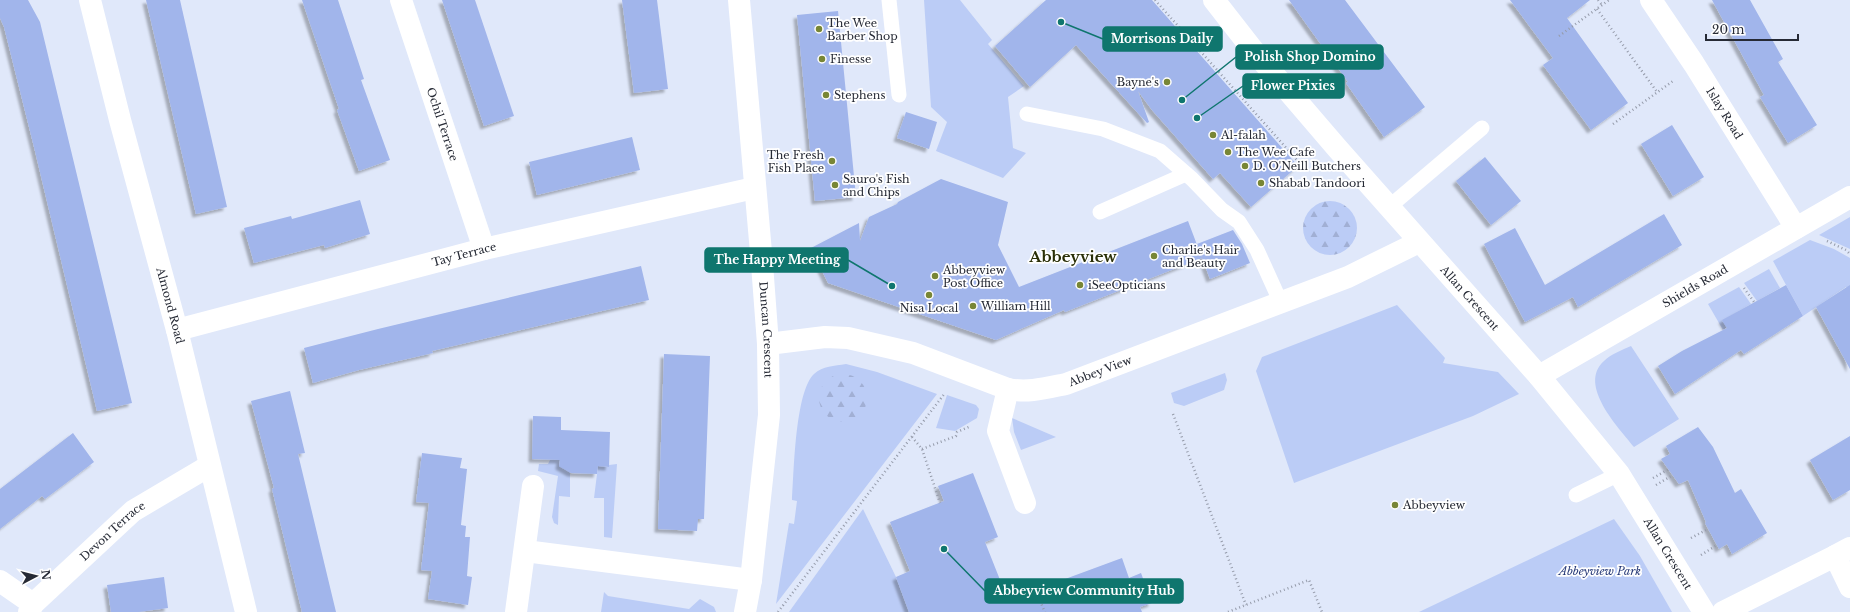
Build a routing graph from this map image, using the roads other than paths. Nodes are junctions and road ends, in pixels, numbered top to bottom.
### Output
1 (90, 0) edge
2 (401, 0) edge
3 (739, 0) edge
4 (889, 0) edge
5 (1214, 0) edge
6 (1651, 0) edge
7 (899, 95) dead end
8 (1027, 114) dead end
9 (1482, 128) dead end
10 (1186, 174) junction
11 (754, 188) junction
12 (1850, 197) edge
13 (1389, 207) junction
14 (1100, 212) dead end
15 (1796, 228) junction
16 (1419, 242) junction
17 (484, 249) junction
18 (1281, 303) junction
19 (177, 330) junction
20 (768, 344) junction
21 (1539, 376) junction
22 (1008, 389) junction
23 (209, 466) junction
24 (1619, 474) junction
25 (532, 486) dead end
26 (1576, 495) dead end
27 (1025, 503) dead end
28 (524, 551) junction
29 (1843, 552) edge
30 (751, 580) junction
31 (0, 581) edge
32 (1850, 587) edge
33 (31, 608) edge
34 (246, 612) edge
35 (516, 612) edge
36 (745, 612) edge
37 (1704, 612) edge
38 (1723, 612) edge

1 - 19 street, Almond Road
2 - 17 street, Ochil Terrace
3 - 11 street, Duncan Crescent
4 - 7 lane
5 - 13 street, Allan Crescent
6 - 15 street, Islay Road
8 - 10 lane
9 - 13 lane
10 - 14 lane
10 - 18 lane
11 - 17 street, Tay Terrace
11 - 20 street, Duncan Crescent
12 - 15 street, Shields Road
13 - 16 street, Allan Crescent
15 - 21 street, Shields Road
16 - 18 street, Abbey View
16 - 21 street, Allan Crescent
17 - 19 street, Tay Terrace
18 - 22 street, Abbey View
19 - 23 street, Almond Road
20 - 22 street, Abbey View
20 - 30 street, Duncan Crescent
21 - 24 street, Allan Crescent
22 - 27 street
23 - 33 street, Devon Terrace
23 - 34 street, Almond Road
24 - 26 lane
24 - 37 street, Allan Crescent
25 - 28 street
28 - 30 street
28 - 35 street
29 - 32 street
29 - 38 street
30 - 36 street, Duncan Crescent
31 - 33 street

